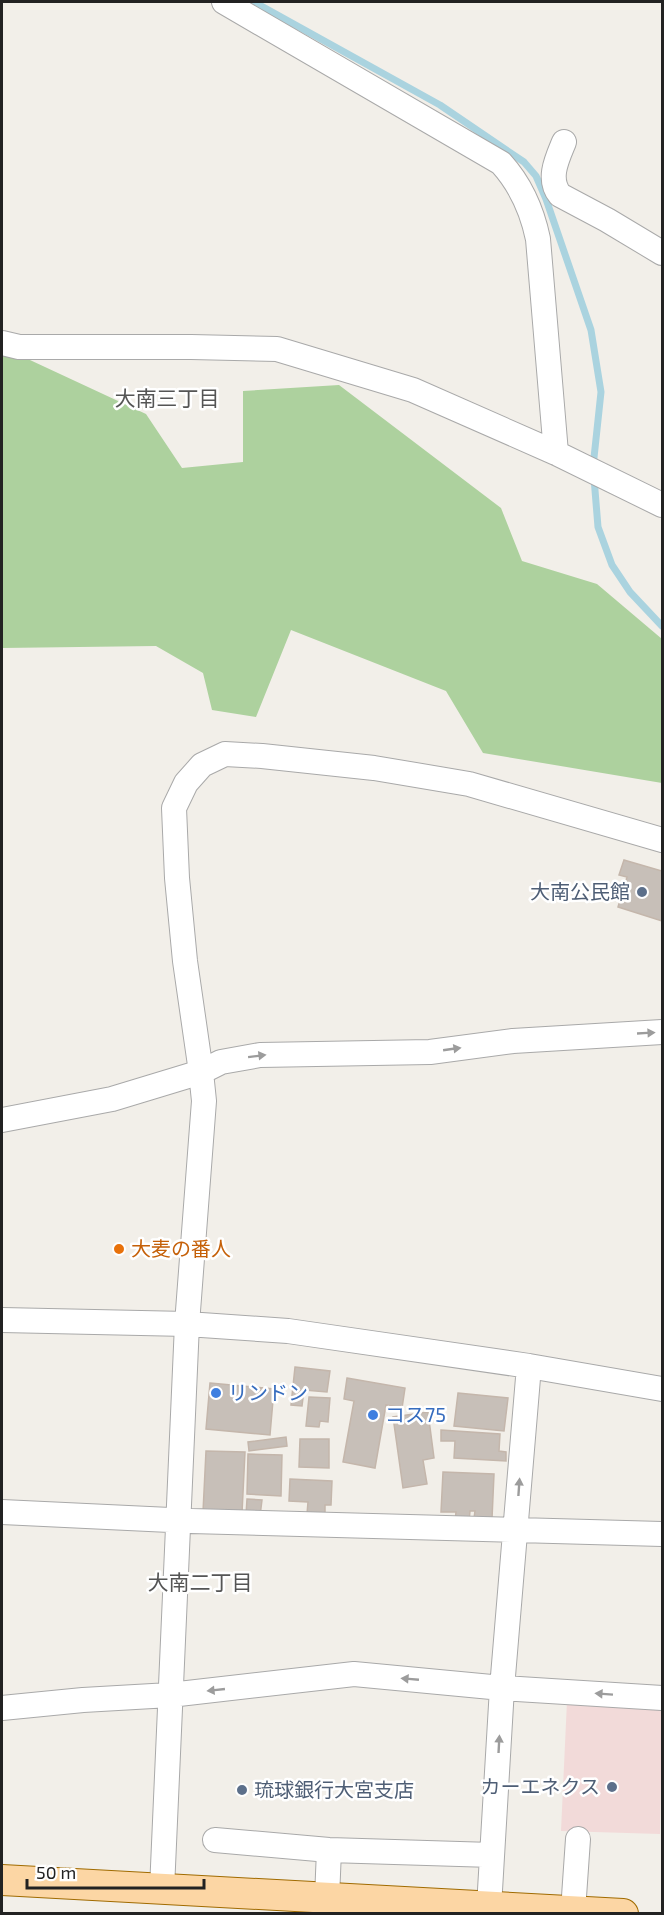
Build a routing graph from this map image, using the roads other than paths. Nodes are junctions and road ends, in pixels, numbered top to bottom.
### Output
1 (224, 2) edge
2 (564, 142) dead end
3 (521, 189) junction
4 (556, 190) junction
5 (663, 254) edge
6 (2, 343) edge
7 (556, 453) junction
8 (663, 505) edge
9 (663, 840) edge
10 (663, 1032) edge
11 (201, 1071) junction
12 (2, 1120) edge
13 (2, 1320) edge
14 (188, 1324) junction
15 (529, 1366) junction
16 (663, 1389) edge
17 (2, 1512) edge
18 (178, 1520) junction
19 (515, 1530) junction
20 (663, 1533) edge
21 (502, 1688) junction
22 (170, 1695) junction
23 (663, 1698) edge
24 (2, 1708) edge
25 (578, 1839) dead end
26 (215, 1840) dead end
27 (330, 1850) junction
28 (492, 1855) junction
29 (2, 1880) edge
30 (162, 1890) junction
31 (327, 1898) junction
32 (501, 1910) edge
33 (573, 1911) junction
34 (623, 1914) edge

1 - 3 street
2 - 4 street
3 - 4 street
3 - 7 street
4 - 5 street
6 - 7 street
7 - 8 street
9 - 11 street
11 -> 10 street
11 - 12 street
11 - 14 street
13 - 14 street
14 - 15 street
14 - 18 street
15 - 16 street
19 -> 15 street
17 - 18 street
18 - 19 street
18 - 22 street
19 - 20 street
19 - 21 street
21 -> 22 street
23 -> 21 street
28 -> 21 street
22 - 24 street
22 - 30 street
25 - 33 street
26 - 27 street
27 - 28 street
27 - 31 street
28 - 32 street
29 - 30 main road
30 - 31 main road
31 - 32 main road
32 - 33 main road
33 - 34 main road

